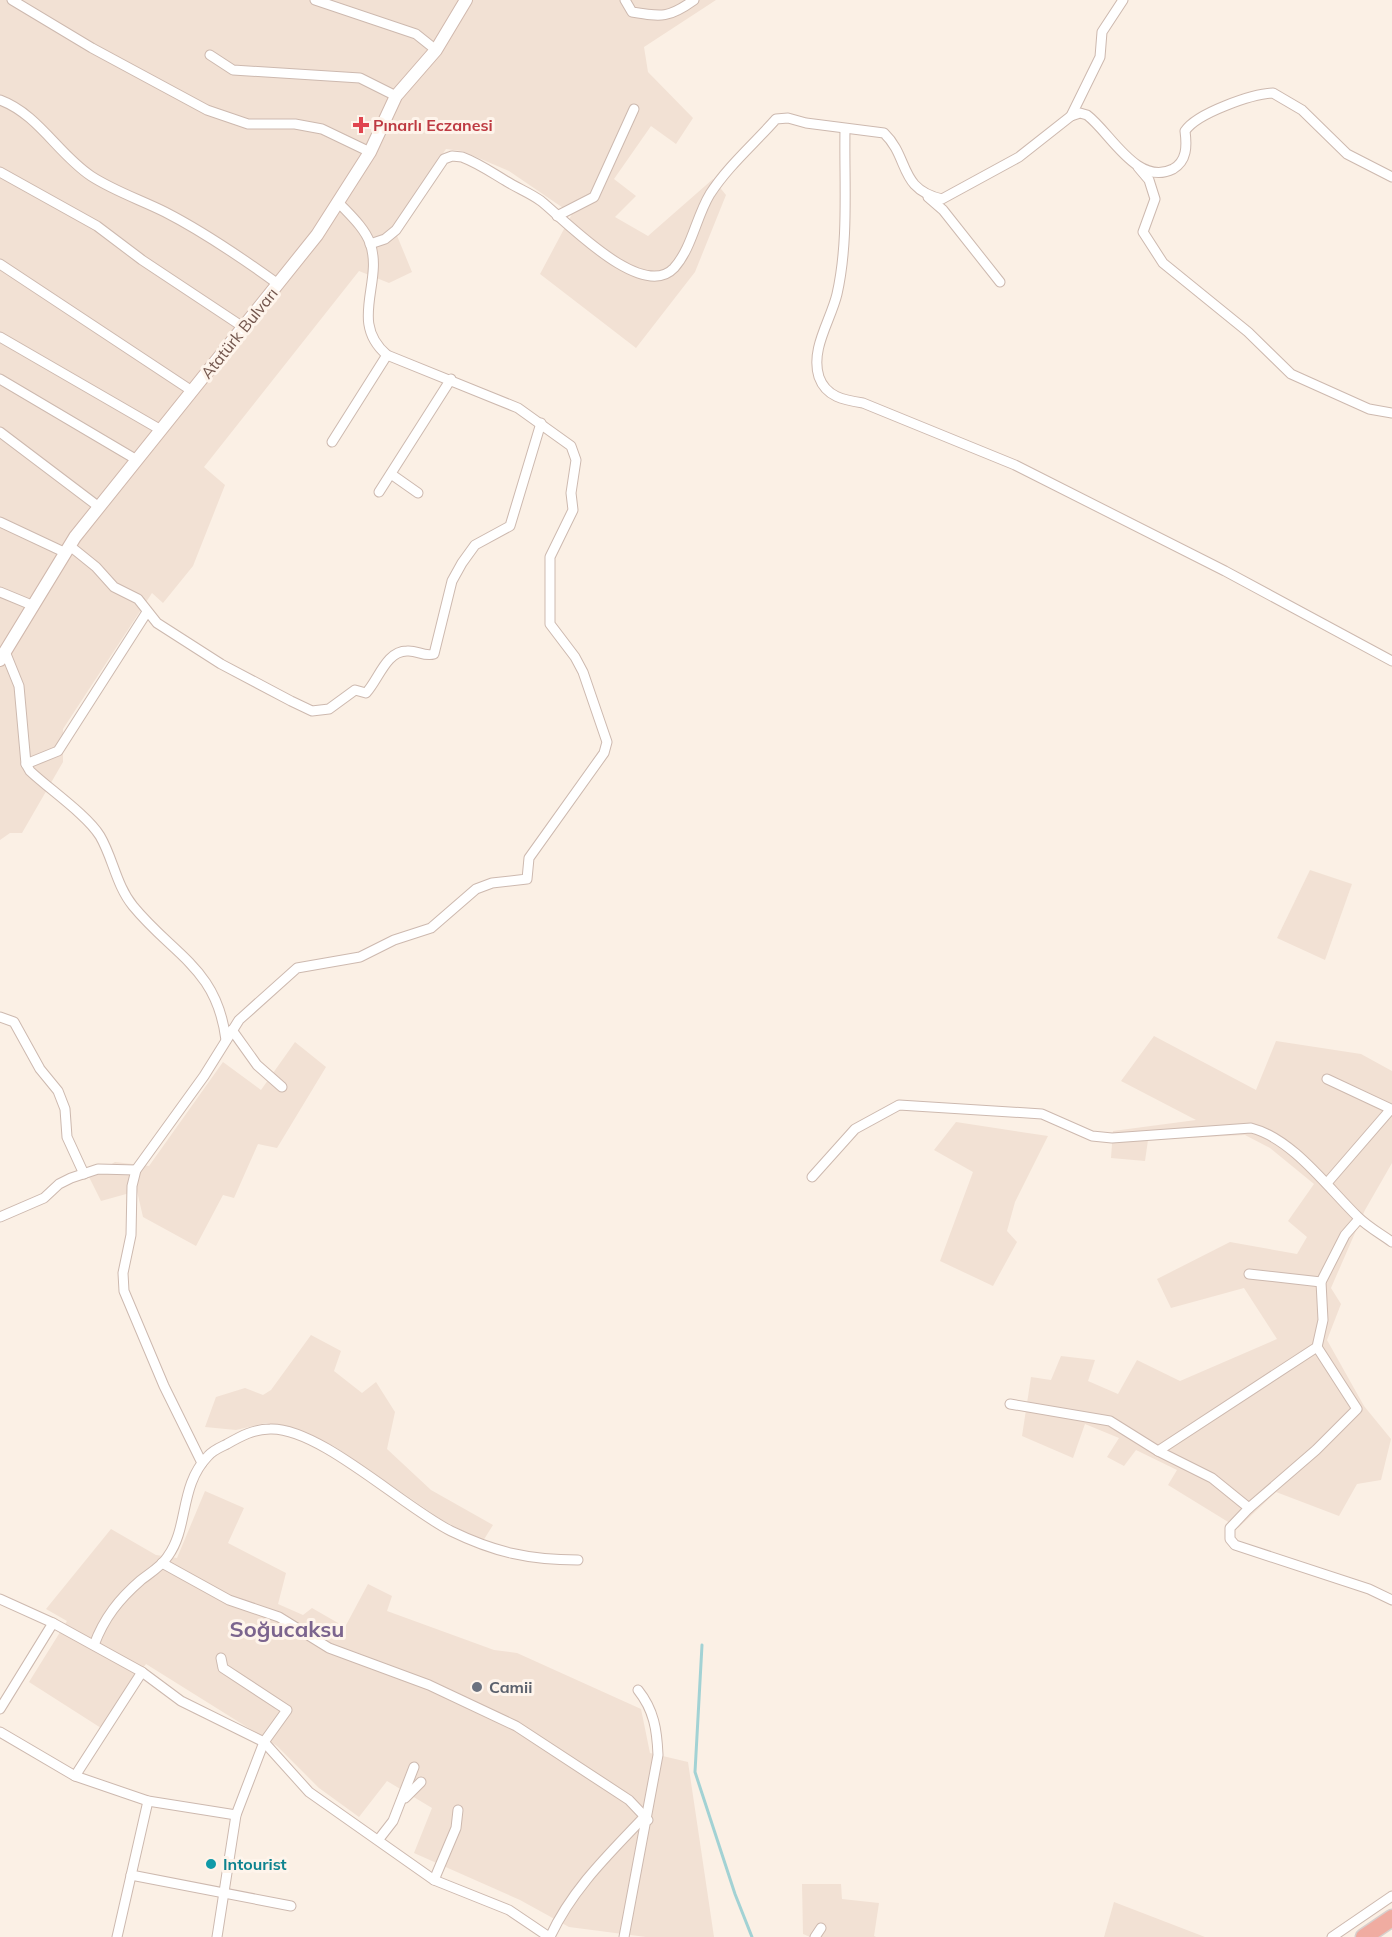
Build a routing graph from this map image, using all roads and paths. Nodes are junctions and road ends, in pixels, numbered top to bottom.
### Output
1 (12, 0) edge
2 (315, 0) edge
3 (466, 0) edge
4 (624, 0) edge
5 (694, 0) edge
6 (1123, 0) edge
7 (436, 50) junction
8 (210, 56) dead end
9 (396, 96) junction
10 (0, 100) edge
11 (634, 109) dead end
12 (1071, 116) junction
13 (845, 129) junction
14 (370, 152) junction
15 (1134, 163) junction
16 (0, 172) edge
17 (1392, 177) edge
18 (926, 195) junction
19 (338, 202) junction
20 (557, 216) junction
21 (370, 244) junction
22 (0, 264) edge
23 (1000, 282) dead end
24 (278, 285) junction
25 (243, 327) junction
26 (0, 337) edge
27 (387, 355) junction
28 (0, 379) edge
29 (451, 379) junction
30 (192, 392) junction
31 (1392, 413) edge
32 (542, 423) junction
33 (161, 430) junction
34 (0, 432) edge
35 (333, 442) dead end
36 (137, 460) junction
37 (391, 474) junction
38 (379, 492) dead end
39 (418, 493) dead end
40 (99, 507) junction
41 (0, 522) edge
42 (68, 550) junction
43 (0, 592) edge
44 (34, 606) junction
45 (147, 612) junction
46 (3, 657) edge
47 (1392, 661) edge
48 (26, 764) junction
49 (0, 1017) edge
50 (232, 1030) junction
51 (226, 1040) junction
52 (1327, 1079) dead end
53 (282, 1087) dead end
54 (136, 1170) junction
55 (84, 1174) junction
56 (812, 1177) dead end
57 (1327, 1184) junction
58 (0, 1217) edge
59 (1359, 1219) junction
60 (1392, 1242) edge
61 (1249, 1274) dead end
62 (1321, 1282) junction
63 (1317, 1347) junction
64 (1010, 1404) dead end
65 (1158, 1451) junction
66 (202, 1463) junction
67 (1249, 1508) junction
68 (578, 1560) dead end
69 (162, 1563) junction
70 (0, 1599) edge
71 (1392, 1600) edge
72 (52, 1623) junction
73 (94, 1645) junction
74 (221, 1658) dead end
75 (142, 1672) junction
76 (638, 1690) dead end
77 (0, 1708) edge
78 (0, 1732) edge
79 (264, 1742) junction
80 (414, 1767) dead end
81 (75, 1776) junction
82 (421, 1782) dead end
83 (148, 1801) junction
84 (401, 1802) junction
85 (458, 1810) dead end
86 (236, 1815) junction
87 (647, 1818) junction
88 (379, 1839) junction
89 (131, 1875) junction
90 (434, 1880) junction
91 (223, 1893) junction
92 (1392, 1896) edge
93 (291, 1906) dead end
94 (1392, 1918) edge
95 (821, 1928) dead end
96 (117, 1937) edge
97 (217, 1937) edge
98 (549, 1937) edge
99 (624, 1937) edge
100 (815, 1937) edge
101 (1332, 1937) edge
102 (1364, 1937) edge

1 - 14 street
2 - 7 street
3 - 7 street, Atatürk Bulvarı
4 - 5 street
6 - 12 street
7 - 9 street, Atatürk Bulvarı
8 - 9 street
9 - 14 street, Atatürk Bulvarı
10 - 24 street
11 - 20 street
12 - 15 street
12 - 18 street
13 - 18 street
13 - 20 street
13 - 47 street
14 - 19 street, Atatürk Bulvarı
15 - 17 street
15 - 31 street
16 - 25 street
18 - 23 street
19 - 21 street
19 - 24 street, Atatürk Bulvarı
20 - 21 street
21 - 27 street
22 - 30 street
24 - 25 street, Atatürk Bulvarı
25 - 30 street, Atatürk Bulvarı
26 - 33 street
27 - 29 street
27 - 35 street
28 - 36 street
29 - 32 street
29 - 37 street
30 - 33 street, Atatürk Bulvarı
32 - 45 street
32 - 50 street
33 - 36 street, Atatürk Bulvarı
34 - 40 street
36 - 40 street, Atatürk Bulvarı
37 - 38 street
37 - 39 street
40 - 42 street, Atatürk Bulvarı
41 - 42 street
42 - 44 street, Atatürk Bulvarı
42 - 45 street
43 - 44 street
44 - 46 street, Atatürk Bulvarı
45 - 48 street
46 - 48 street
48 - 51 street
49 - 55 street
50 - 51 street
50 - 53 street
51 - 54 street
52 - 57 street
54 - 55 street
54 - 66 street
55 - 58 street
56 - 57 street
57 - 59 street
59 - 60 street
59 - 62 street
61 - 62 street
62 - 63 street
63 - 65 street
63 - 67 street
64 - 65 street
65 - 67 street
66 - 68 street
66 - 69 street
67 - 71 street
69 - 73 street
69 - 87 street
70 - 72 street
72 - 73 street
72 - 77 street
73 - 75 street
74 - 79 street
75 - 79 street
75 - 81 street
76 - 87 street
78 - 81 street
79 - 86 street
79 - 88 street
80 - 84 street
81 - 83 street
82 - 84 street
83 - 86 street
83 - 89 street
84 - 88 street
85 - 90 street
86 - 91 street
87 - 98 street
87 - 99 street
88 - 90 street
89 - 91 street
89 - 96 street
90 - 98 street
91 - 93 street
91 - 97 street
92 - 101 street
94 - 102 highway
95 - 100 street

